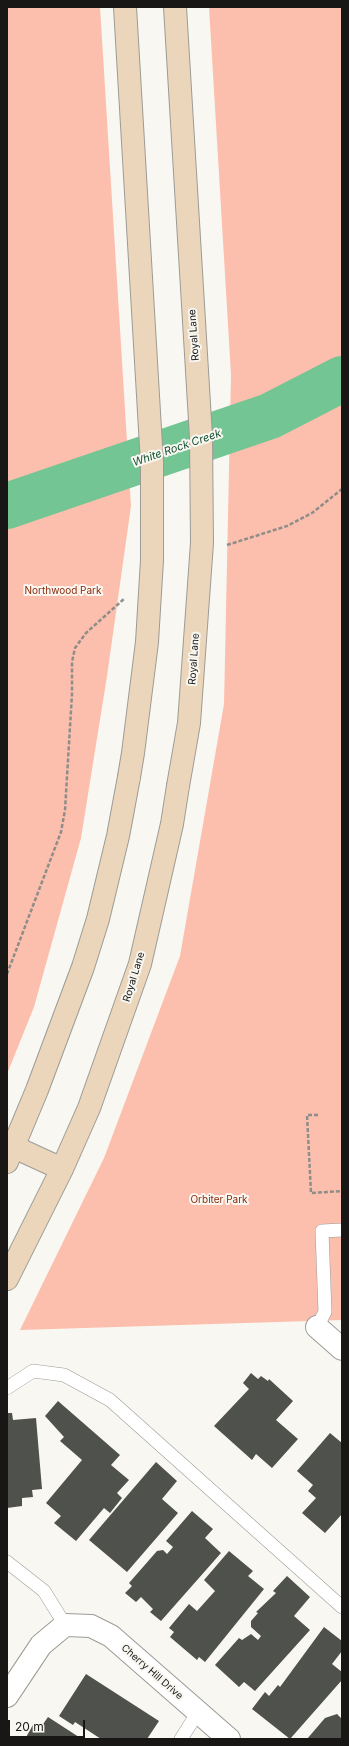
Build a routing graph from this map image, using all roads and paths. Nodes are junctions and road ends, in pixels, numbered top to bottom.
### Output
1 (125, 7) edge
2 (175, 7) edge
3 (318, 1115) dead end
4 (11, 1154) edge
5 (62, 1169) junction
6 (342, 1191) edge
7 (342, 1230) edge
8 (7, 1279) edge
9 (317, 1327) joint
10 (342, 1349) edge
11 (7, 1388) edge
12 (7, 1562) edge
13 (342, 1607) edge
14 (65, 1625) junction
15 (7, 1696) edge
16 (198, 1712) junction
17 (181, 1739) edge
18 (229, 1739) edge

1 - 4 main road, bridge
2 - 5 main road, Royal Lane, bridge
3 - 6 path
4 - 5 main road
5 - 8 main road, Royal Lane
7 - 9 lane
9 - 10 street
11 - 13 lane
12 - 14 lane
14 - 15 street
14 - 16 street, Cherry Hill Drive
16 - 17 lane
16 - 18 street, Cherry Hill Drive

